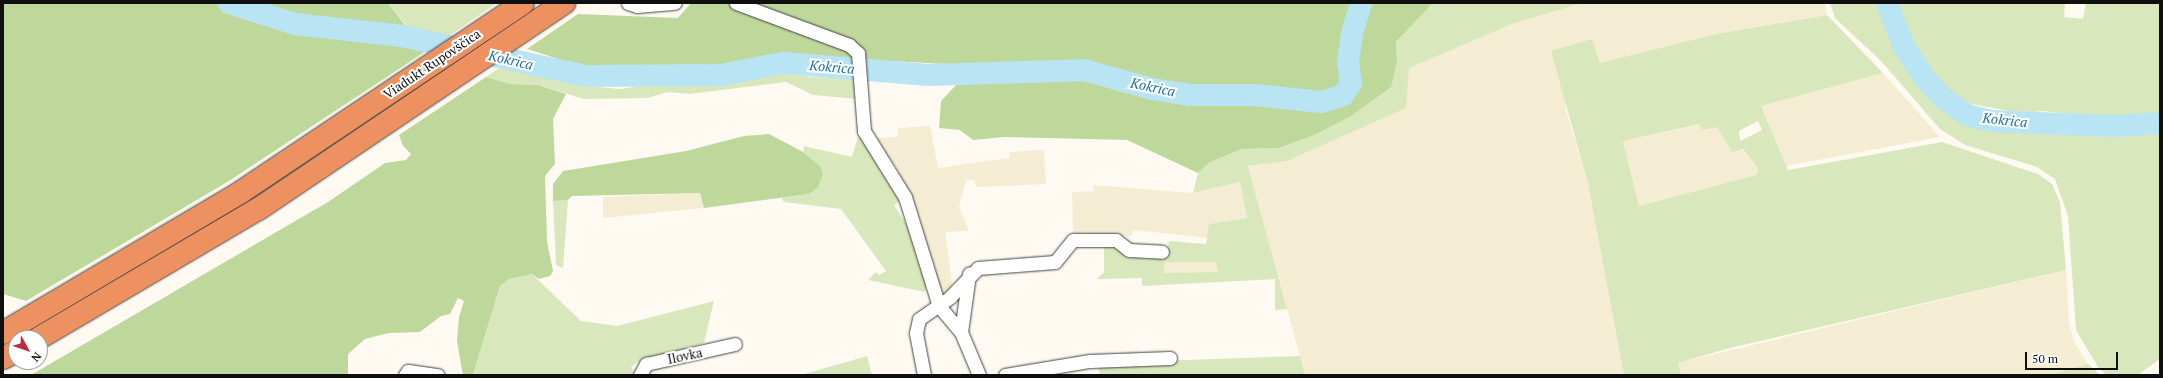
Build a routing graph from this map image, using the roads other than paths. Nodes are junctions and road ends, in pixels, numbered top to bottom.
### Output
1 (523, 3) edge
2 (564, 3) edge
3 (628, 3) edge
4 (675, 3) edge
5 (736, 3) edge
6 (1162, 252) dead end
7 (970, 274) junction
8 (939, 306) junction
9 (960, 332) junction
10 (3, 333) edge
11 (48, 333) edge
12 (735, 344) dead end
13 (1170, 358) dead end
14 (405, 375) edge
15 (438, 375) edge
16 (640, 375) edge
17 (924, 375) edge
18 (979, 375) edge
19 (1005, 375) edge

1 - 10 highway, Viadukt Rupovščica
2 - 11 highway, Viadukt Rupovščica
3 - 4 street
5 - 8 street
6 - 7 street
7 - 8 street
7 - 9 street
8 - 9 street
8 - 17 street
9 - 18 street
12 - 16 street, Ilovka
13 - 19 street
14 - 15 street

